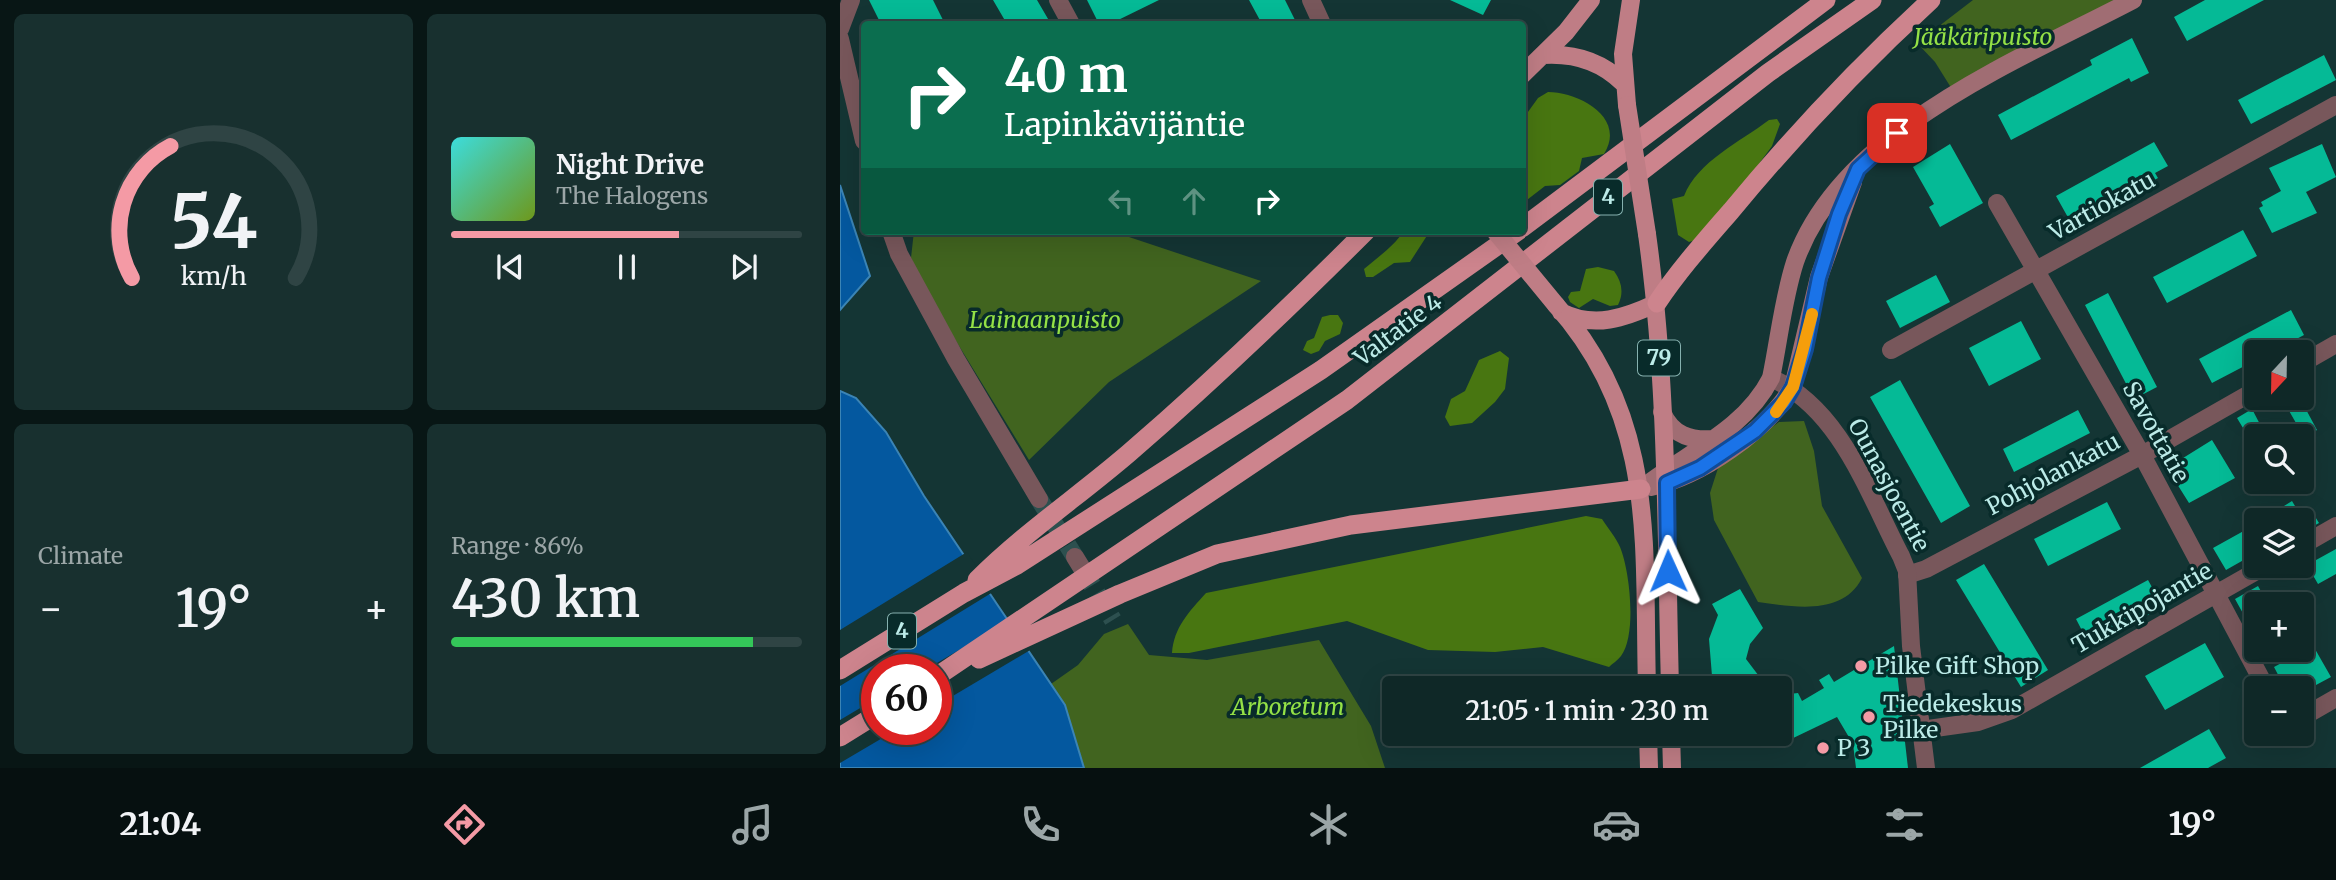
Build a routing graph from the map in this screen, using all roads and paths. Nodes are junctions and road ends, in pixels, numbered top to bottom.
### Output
1 (851, 0) edge
2 (1058, 0) edge
3 (1311, 0) edge
4 (1591, 0) edge
5 (1631, 0) edge
6 (1826, 0) edge
7 (1872, 0) edge
8 (1931, 0) edge
9 (2133, 0) edge
10 (1069, 21) edge
11 (1321, 21) edge
12 (840, 29) edge
13 (840, 38) edge
14 (1543, 55) junction
15 (1526, 71) edge
16 (1623, 83) junction
17 (2336, 105) edge
18 (861, 128) edge
19 (1858, 169) junction
20 (1997, 203) dead end
21 (1526, 225) edge
22 (892, 235) edge
23 (1362, 235) edge
24 (1498, 235) edge
25 (1512, 235) edge
26 (2036, 270) junction
27 (1657, 303) junction
28 (1559, 308) junction
29 (2336, 344) edge
30 (1891, 350) dead end
31 (2314, 357) edge
32 (1772, 377) junction
33 (1793, 387) junction
34 (2244, 397) edge
35 (1662, 412) junction
36 (1714, 439) junction
37 (2142, 455) junction
38 (1667, 476) junction
39 (1641, 489) junction
40 (1039, 499) tunnel mouth
41 (2336, 526) edge
42 (2314, 538) edge
43 (1013, 557) junction
44 (1907, 575) junction
45 (2244, 578) edge
46 (2216, 594) junction
47 (952, 666) edge
48 (840, 670) edge
49 (952, 670) edge
50 (1647, 676) edge
51 (1670, 676) edge
52 (2260, 676) edge
53 (2336, 698) edge
54 (2314, 711) edge
55 (861, 724) edge
56 (1921, 730) junction
57 (840, 737) edge
58 (1648, 746) edge
59 (1671, 746) edge
60 (1649, 768) edge
61 (1672, 768) edge
62 (1926, 768) edge

1 - 12 street
2 - 10 street
3 - 11 street
4 - 14 main road
5 - 16 main road, 79
6 - 21 highway, 4
7 - 47 highway, Valtatie 4 / 4
8 - 27 highway
9 - 19 main road
13 - 18 street
14 - 15 main road
14 - 16 main road
16 - 27 main road, 79, bridge
17 - 26 street, Vartiokatu
19 - 32 main road
19 - 33 main road
20 - 26 street, Savottatie
22 - 40 street
23 - 43 highway
24 - 28 main road, 79, bridge
25 - 43 highway, Valtatie 4
26 - 30 street, Vartiokatu
26 - 37 street, Savottatie
27 - 28 main road
27 - 35 main road, 79
28 - 39 main road, 79
29 - 31 street
32 - 33 street, Ounasjoentie
32 - 36 main road
33 - 38 main road
33 - 44 street, Ounasjoentie
34 - 37 street, Pohjolankatu
35 - 36 main road
35 - 38 main road, 79
36 - 38 main road
37 - 44 street, Pohjolankatu
37 - 46 street, Savottatie
38 - 39 main road
38 - 51 main road, 79
39 - 49 highway
39 - 50 main road, 79
41 - 42 street
43 - 48 highway, 4
44 - 56 street, Ounasjoentie
45 - 46 street, Tukkipojantie
46 - 52 street, Savottatie
46 - 56 street, Tukkipojantie
53 - 54 street
55 - 57 highway
56 - 62 street, Ounasjoentie
58 - 60 main road
59 - 61 main road

